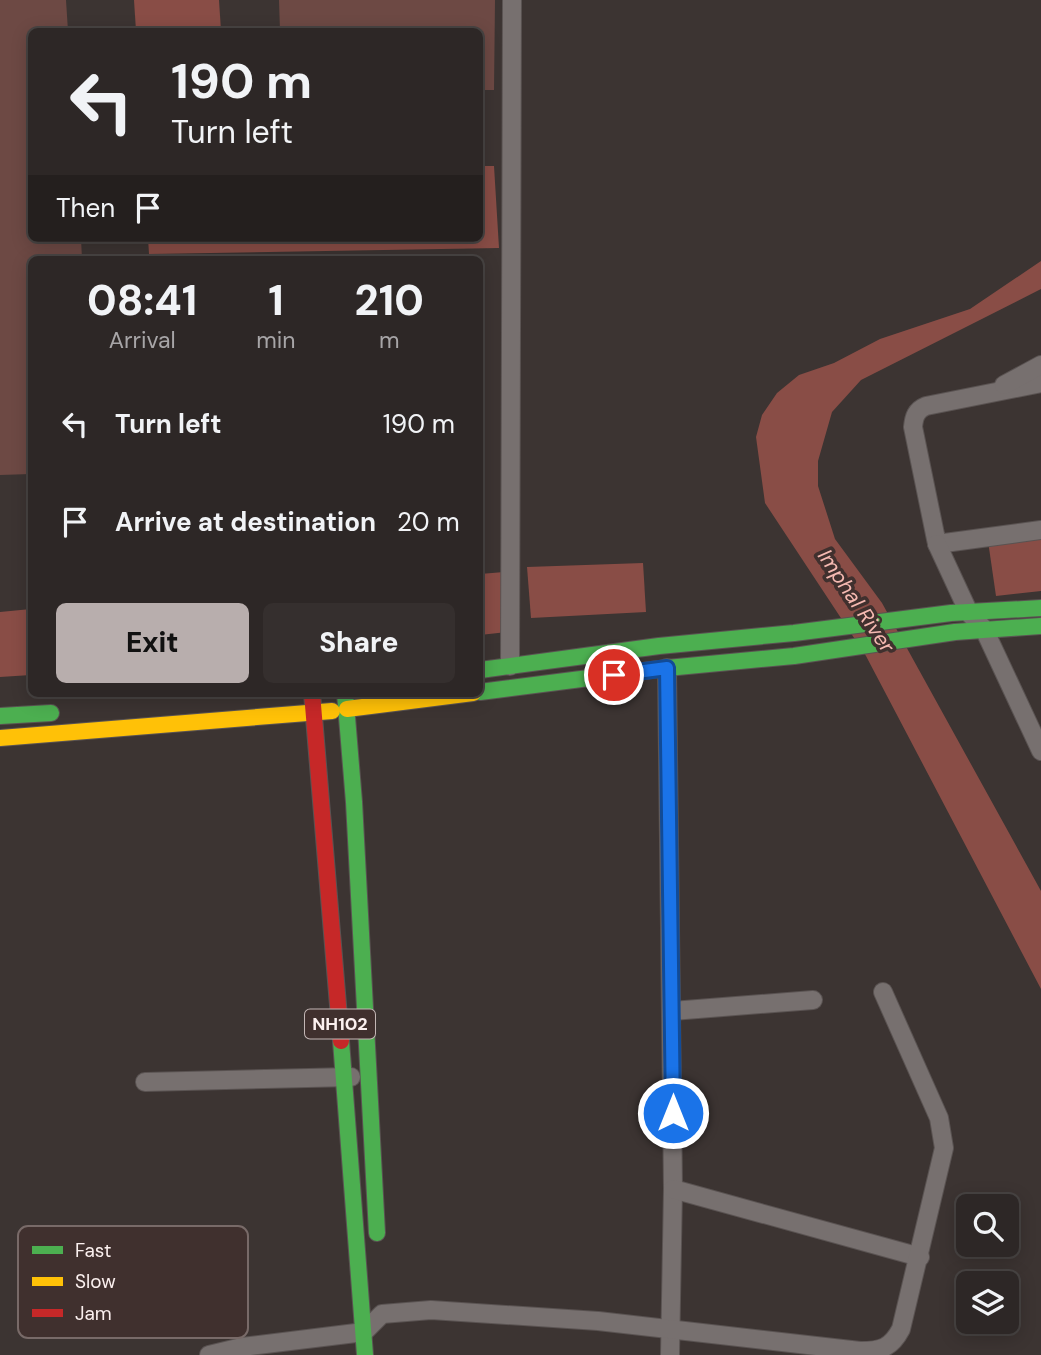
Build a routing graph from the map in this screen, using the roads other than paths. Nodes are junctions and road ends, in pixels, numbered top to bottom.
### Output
1 (512, 0) edge
2 (1041, 365) edge
3 (1041, 383) edge
4 (986, 394) junction
5 (1041, 530) edge
6 (937, 544) junction
7 (1041, 608) edge
8 (960, 613) junction
9 (1041, 626) edge
10 (984, 629) junction
11 (510, 666) junction
12 (667, 668) junction
13 (483, 670) edge
14 (483, 692) edge
15 (308, 697) edge
16 (410, 697) edge
17 (346, 701) edge
18 (66, 712) dead end
19 (313, 712) junction
20 (0, 716) edge
21 (0, 738) edge
22 (1041, 751) edge
23 (360, 922) junction
24 (332, 924) junction
25 (883, 992) dead end
26 (813, 1000) dead end
27 (672, 1011) junction
28 (344, 1077) junction
29 (368, 1077) junction
30 (145, 1082) dead end
31 (673, 1189) junction
32 (378, 1248) dead end
33 (920, 1257) junction
34 (382, 1308) junction
35 (671, 1330) junction
36 (363, 1332) junction
37 (385, 1341) dead end
38 (209, 1355) edge
39 (365, 1355) edge
40 (670, 1355) edge

1 - 11 street
2 - 4 street
3 - 4 street
4 - 6 street
5 - 6 street
6 - 8 street
7 - 8 main road
8 - 10 street
8 - 11 main road
9 - 10 main road
10 - 12 main road
10 - 22 street
11 - 13 main road
12 - 14 main road
12 - 27 street
15 - 19 main road, NH102
16 - 17 main road
17 - 19 main road
17 - 23 main road, NH102
18 - 20 main road
19 - 21 main road
19 - 24 main road, NH102
23 - 24 main road
23 - 29 main road, NH102
24 - 28 main road, NH102
25 - 33 street
26 - 27 street
27 - 31 street
28 - 29 street
28 - 30 street
28 - 36 main road, NH102
29 - 32 main road, NH102
31 - 33 street
31 - 35 street
33 - 35 street
34 - 35 street
34 - 36 street
34 - 37 main road
35 - 40 street
36 - 38 street
36 - 39 main road, NH102

